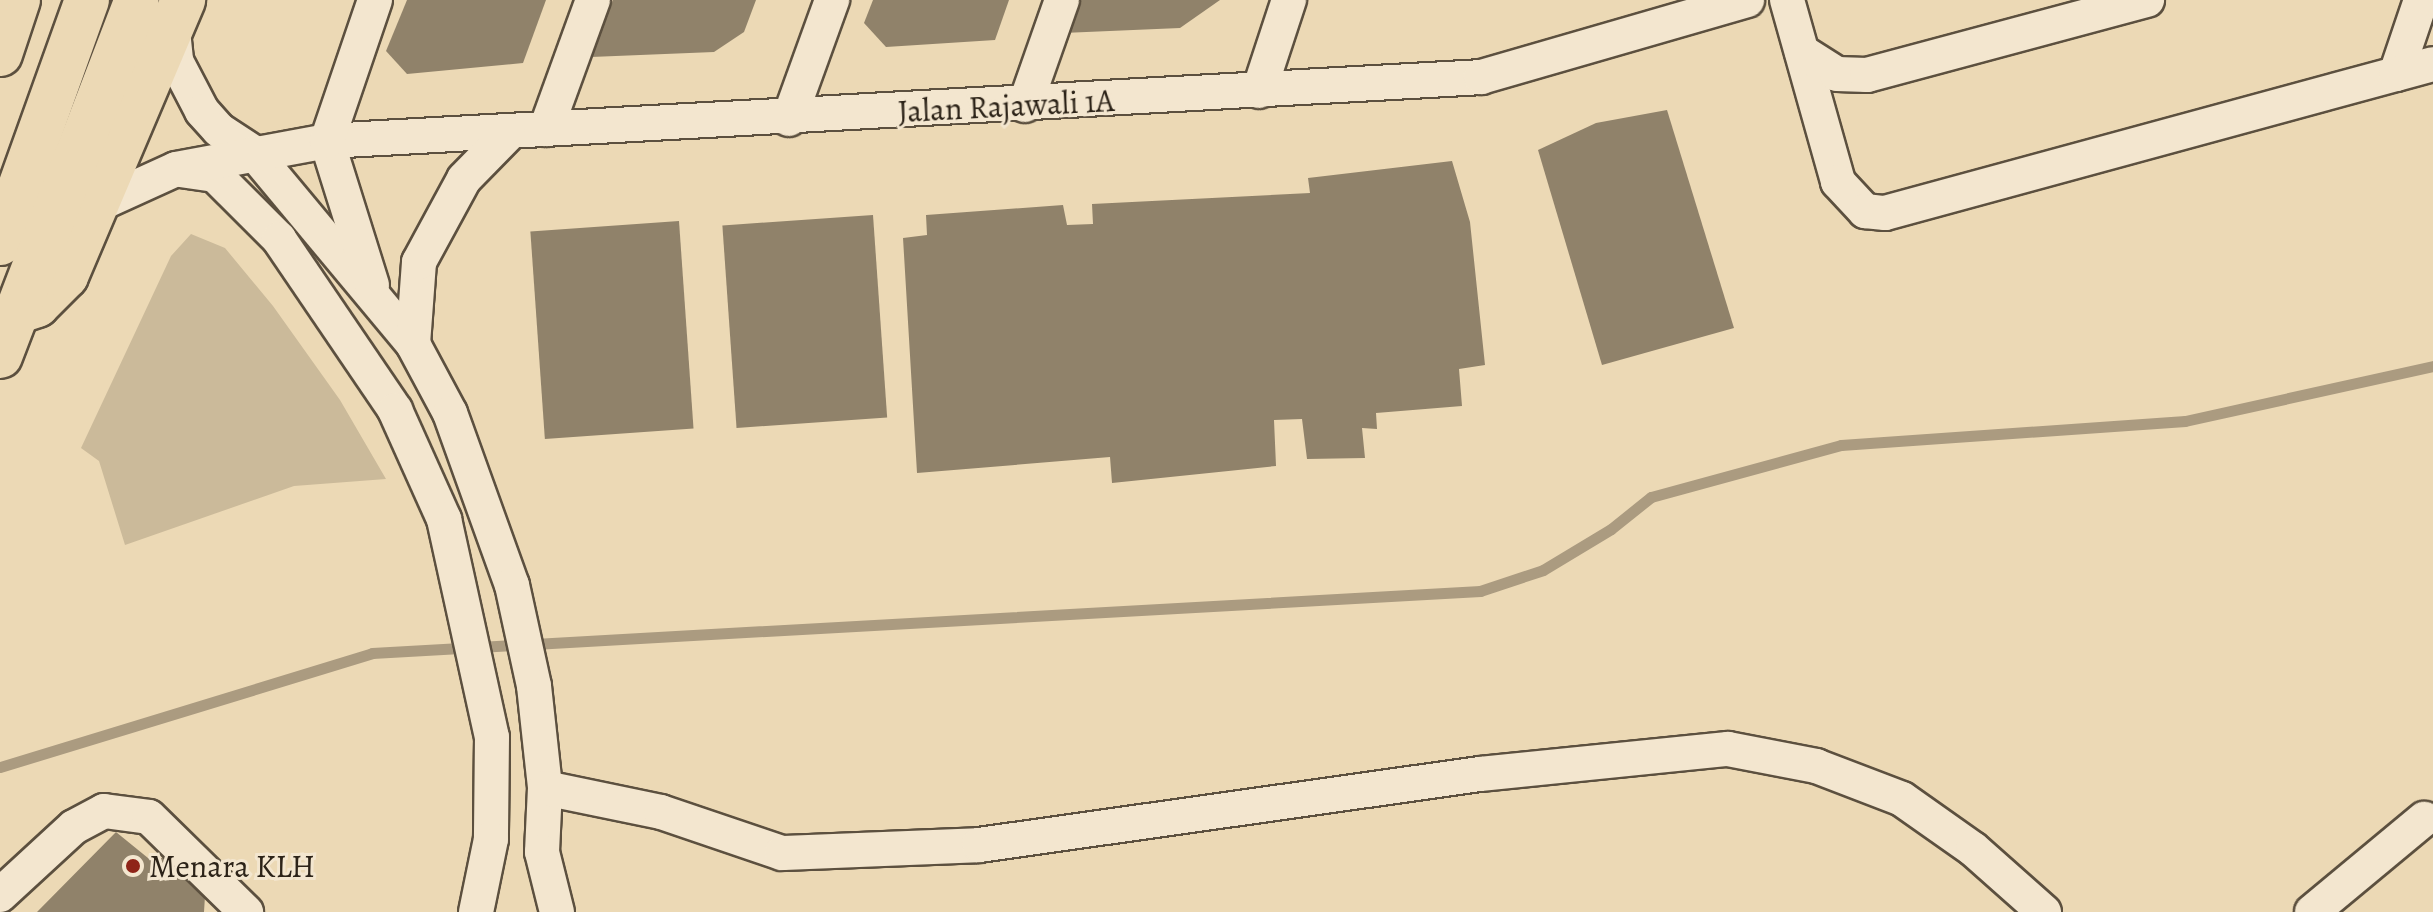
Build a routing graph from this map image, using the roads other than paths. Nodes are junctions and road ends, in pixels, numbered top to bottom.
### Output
1 (18, 0) edge
2 (87, 0) edge
3 (137, 0) edge
4 (375, 0) edge
5 (593, 0) edge
6 (832, 0) edge
7 (1062, 0) edge
8 (1289, 0) edge
9 (1747, 0) edge
10 (1787, 0) edge
11 (2147, 0) edge
12 (2421, 0) edge
13 (178, 15) edge
14 (1802, 52) junction
15 (0, 54) edge
16 (2433, 64) edge
17 (2396, 74) junction
18 (1259, 91) junction
19 (1025, 105) junction
20 (789, 119) junction
21 (546, 129) junction
22 (508, 134) junction
23 (327, 141) junction
24 (254, 153) junction
25 (176, 169) junction
26 (97, 205) junction
27 (0, 243) edge
28 (378, 301) junction
29 (19, 311) junction
30 (413, 344) junction
31 (0, 356) edge
32 (545, 788) junction
33 (2424, 819) dead end
34 (0, 895) edge
35 (246, 912) edge
36 (476, 912) edge
37 (557, 912) edge
38 (2044, 912) edge
39 (2312, 912) edge

1 - 15 highway
2 - 27 highway
3 - 29 highway
4 - 23 street
5 - 21 street
6 - 20 street
7 - 19 street
8 - 18 street
9 - 18 street, Jalan Rajawali 1A
10 - 14 street
11 - 14 street
12 - 17 street
13 - 24 street
13 - 26 highway
14 - 17 street
16 - 17 street
18 - 19 street, Jalan Rajawali 1A
19 - 20 street, Jalan Rajawali 1A
20 - 21 street, Jalan Rajawali 1A
21 - 22 street, Jalan Rajawali 1A
22 - 23 street, Jalan Rajawali 1A
22 - 30 street
23 - 24 street, Jalan Rajawali 1A
23 - 28 street
24 - 25 street, Jalan Rajawali 1A
24 - 28 street
25 - 26 street, Jalan Rajawali 1A
25 - 36 street
26 - 29 highway
28 - 30 street
29 - 31 highway
30 - 32 street
32 - 37 street
32 - 38 street
33 - 39 street
34 - 35 street

